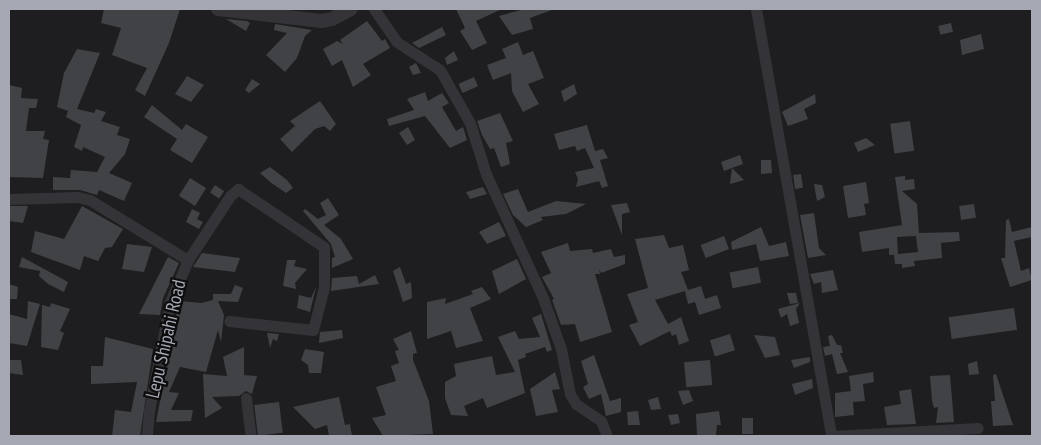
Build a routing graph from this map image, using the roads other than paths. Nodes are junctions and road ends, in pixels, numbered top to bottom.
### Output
1 (218, 9) edge
2 (351, 9) edge
3 (374, 9) edge
4 (756, 9) edge
5 (9, 199) edge
6 (188, 260) junction
7 (229, 321) dead end
8 (246, 398) dead end
9 (978, 428) dead end
10 (147, 436) edge
11 (251, 436) edge
12 (607, 436) edge
13 (831, 436) edge

1 - 2 street
3 - 12 street
4 - 13 street
5 - 6 street, Lepu Shipahi Road
6 - 7 street
6 - 10 street, Lepu Shipahi Road
8 - 11 street
9 - 13 street

